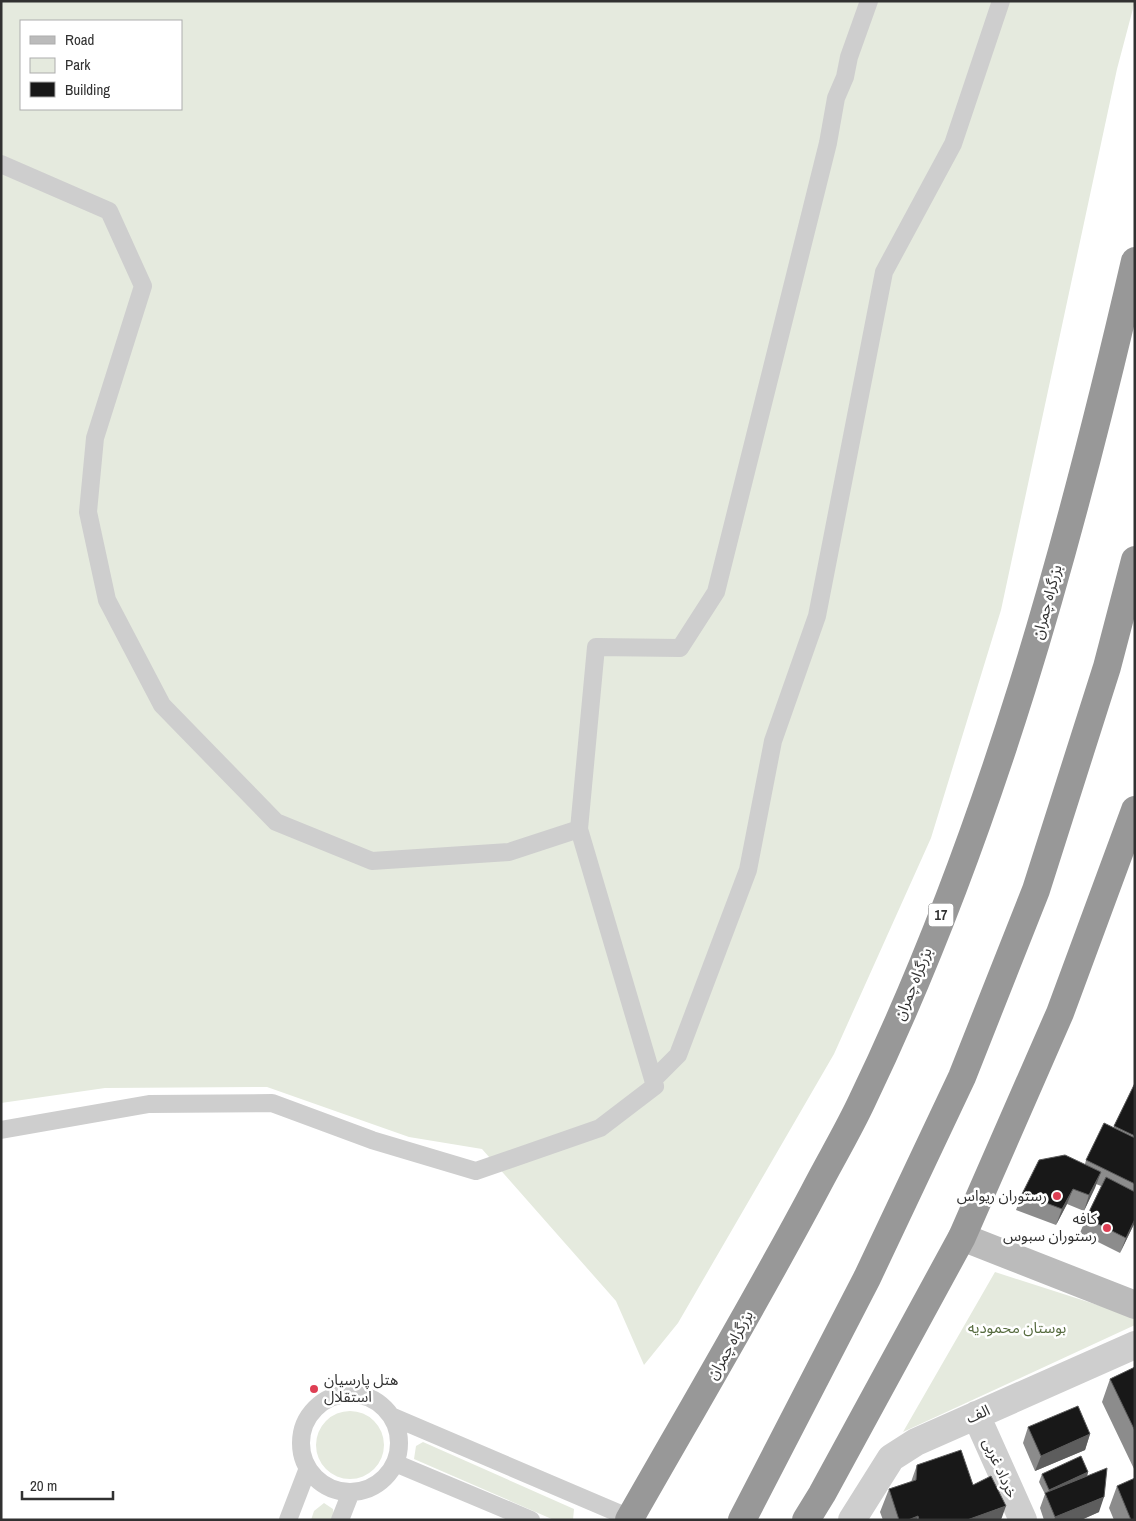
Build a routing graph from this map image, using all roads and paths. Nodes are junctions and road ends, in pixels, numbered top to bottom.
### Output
1 (868, 1) edge
2 (1001, 1) edge
3 (1, 164) edge
4 (1135, 261) edge
5 (1135, 560) edge
6 (1135, 810) edge
7 (579, 829) junction
8 (653, 1080) junction
9 (1, 1130) edge
10 (962, 1237) junction
11 (1135, 1305) edge
12 (1135, 1344) edge
13 (976, 1415) junction
14 (391, 1416) junction
15 (395, 1463) junction
16 (308, 1468) junction
17 (350, 1492) junction
18 (629, 1519) edge
19 (288, 1520) edge
20 (340, 1520) edge
21 (531, 1520) edge
22 (742, 1520) edge
23 (806, 1520) edge
24 (852, 1520) edge
25 (1023, 1520) edge

1 - 7 lane
2 - 8 lane
3 - 7 lane
4 - 18 highway, بزرگراه چمران / 17
5 - 22 highway
6 - 10 highway
7 - 8 lane
8 - 9 lane
10 - 11 main road
10 - 23 highway
12 - 13 street, الف
13 - 24 street, الف
13 - 25 street, خرداد غربی
14 - 15 lane
14 - 16 lane
14 - 18 lane
15 - 17 lane
15 - 21 lane
16 - 17 lane
16 - 19 lane
17 - 20 lane

